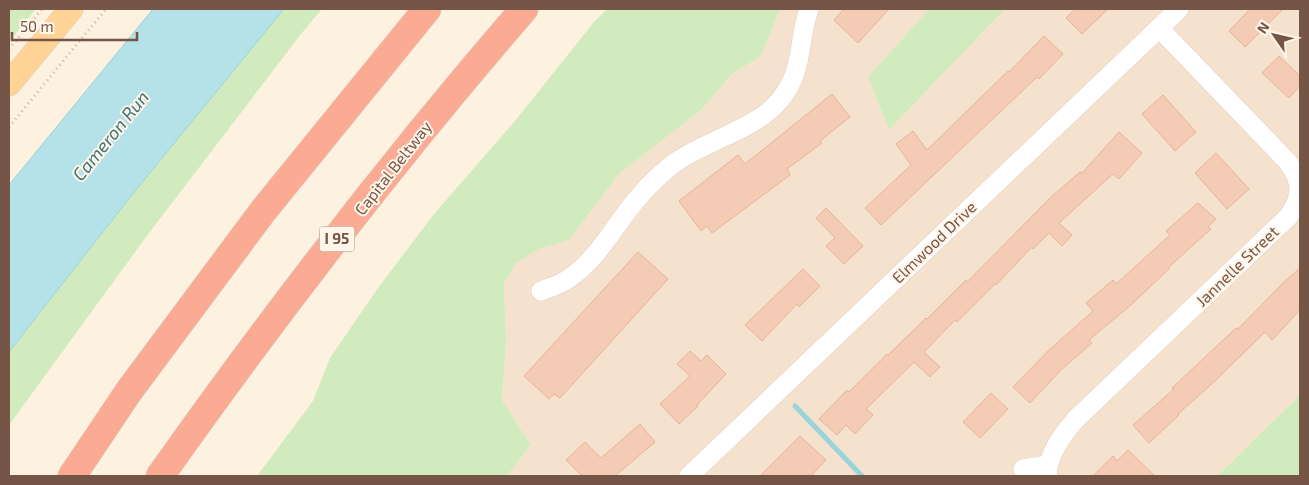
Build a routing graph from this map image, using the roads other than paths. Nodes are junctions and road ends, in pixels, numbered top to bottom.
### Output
1 (71, 9) edge
2 (427, 9) edge
3 (524, 9) edge
4 (809, 9) edge
5 (1179, 9) edge
6 (1159, 28) junction
7 (9, 84) edge
8 (541, 291) dead end
9 (1023, 469) dead end
10 (1048, 471) edge
11 (72, 476) edge
12 (160, 476) edge
13 (689, 476) edge

1 - 7 main road
2 - 11 highway
3 - 12 highway, Capital Beltway / I 95
4 - 8 street
5 - 6 street, Elmwood Drive
6 - 10 street, Jannelle Street
6 - 13 street, Elmwood Drive
9 - 10 street

